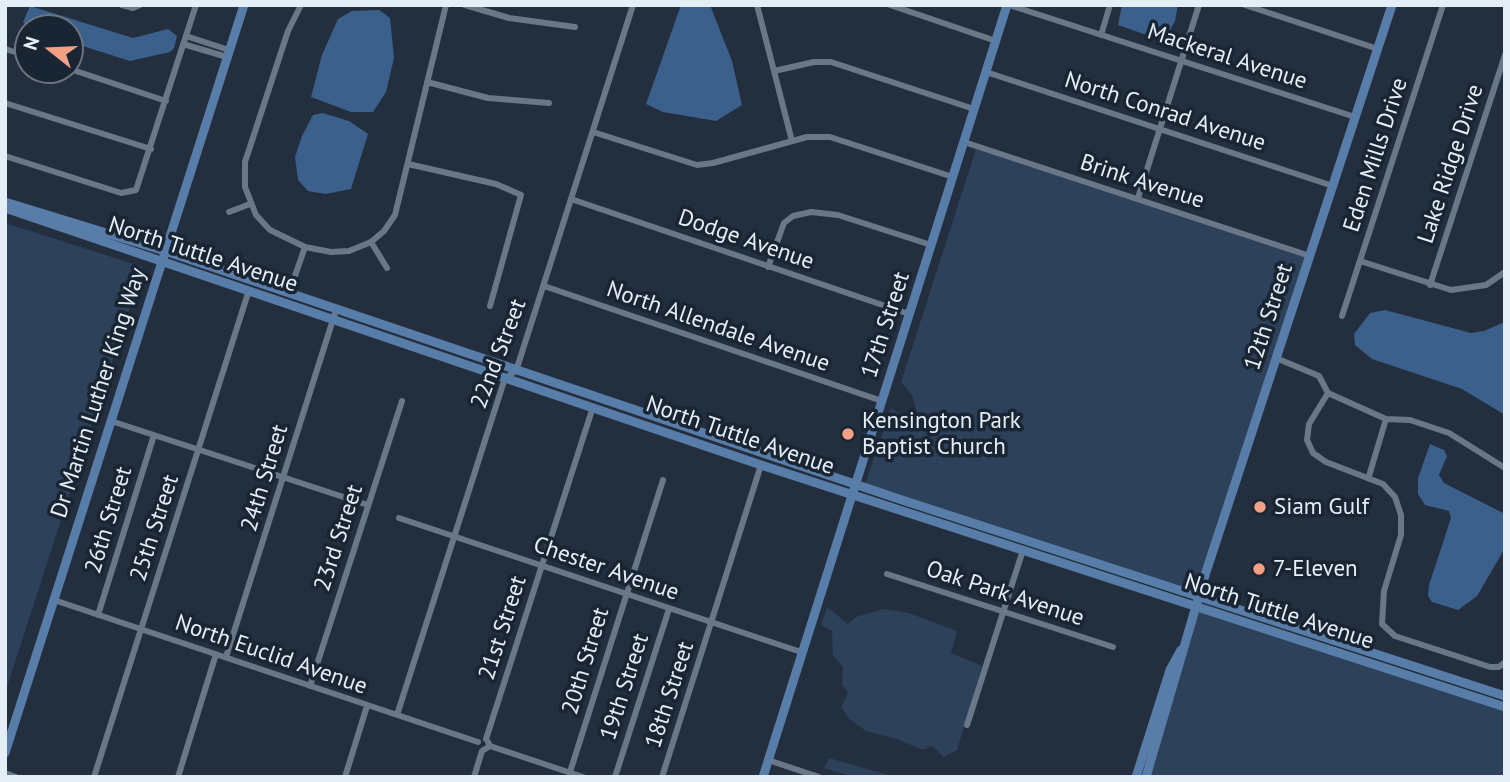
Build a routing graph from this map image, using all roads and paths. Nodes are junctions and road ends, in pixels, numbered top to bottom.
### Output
1 (122, 5) edge
2 (140, 5) edge
3 (196, 5) edge
4 (244, 5) edge
5 (301, 5) edge
6 (446, 5) edge
7 (465, 5) edge
8 (633, 5) edge
9 (757, 5) edge
10 (890, 5) edge
11 (1008, 5) edge
12 (1110, 5) edge
13 (1199, 5) edge
14 (1245, 5) edge
15 (1392, 5) edge
16 (1443, 5) edge
17 (575, 27) dead end
18 (1101, 35) junction
19 (185, 40) junction
20 (996, 41) junction
21 (1378, 50) junction
22 (228, 53) junction
23 (1505, 55) edge
24 (1181, 61) junction
25 (774, 71) junction
26 (986, 72) junction
27 (84, 74) edge
28 (427, 82) junction
29 (166, 101) junction
30 (5, 103) edge
31 (550, 103) dead end
32 (974, 108) junction
33 (1355, 117) junction
34 (1159, 130) junction
35 (593, 132) junction
36 (792, 141) junction
37 (964, 142) junction
38 (150, 149) junction
39 (5, 156) edge
40 (408, 164) junction
41 (953, 177) junction
42 (1333, 186) junction
43 (1138, 198) junction
44 (571, 199) junction
45 (5, 202) edge
46 (250, 204) junction
47 (5, 208) edge
48 (229, 212) dead end
49 (371, 242) junction
50 (931, 245) junction
51 (305, 247) junction
52 (164, 251) junction
53 (1310, 256) junction
54 (161, 261) junction
55 (1360, 261) junction
56 (768, 267) junction
57 (387, 268) dead end
58 (1505, 272) edge
59 (1430, 285) junction
60 (544, 286) junction
61 (250, 290) junction
62 (289, 293) junction
63 (490, 306) dead end
64 (335, 314) junction
65 (909, 314) junction
66 (1342, 316) dead end
67 (1276, 358) junction
68 (516, 371) junction
69 (505, 378) junction
70 (1328, 393) junction
71 (402, 401) dead end
72 (882, 401) junction
73 (593, 407) junction
74 (1386, 419) junction
75 (111, 421) junction
76 (155, 435) junction
77 (198, 450) junction
78 (761, 464) junction
79 (1505, 468) edge
80 (1369, 476) junction
81 (284, 477) junction
82 (663, 480) dead end
83 (854, 484) junction
84 (851, 494) junction
85 (368, 505) junction
86 (399, 518) dead end
87 (455, 537) junction
88 (1023, 550) junction
89 (542, 566) junction
90 (887, 575) dead end
91 (626, 594) junction
92 (1199, 594) junction
93 (54, 600) junction
94 (1196, 605) junction
95 (669, 609) junction
96 (1003, 612) junction
97 (98, 615) junction
98 (712, 622) junction
99 (141, 629) junction
100 (1287, 635) junction
101 (1340, 641) junction
102 (1185, 642) junction
103 (1113, 647) dead end
104 (802, 652) junction
105 (216, 654) junction
106 (226, 657) junction
107 (1505, 662) edge
108 (310, 686) junction
109 (1505, 696) edge
110 (367, 706) junction
111 (1505, 707) edge
112 (397, 715) junction
113 (967, 725) dead end
114 (478, 742) junction
115 (488, 743) junction
116 (482, 751) junction
117 (5, 752) edge
118 (768, 760) junction
119 (570, 772) junction
120 (5, 773) edge
121 (16, 777) edge
122 (94, 777) edge
123 (178, 777) edge
124 (345, 777) edge
125 (474, 777) edge
126 (583, 777) edge
127 (615, 777) edge
128 (662, 777) edge
129 (763, 777) edge
130 (819, 777) edge
131 (1136, 777) edge
132 (1146, 777) edge

1 - 2 street
3 - 19 street
4 - 22 main road, Dr Martin Luther King Way
5 - 46 street
6 - 28 street
7 - 17 street
8 - 35 street, 22nd Street
9 - 25 street
10 - 20 street
11 - 18 street, Mackeral Avenue
11 - 20 main road, 17th Street
12 - 18 street
13 - 24 street
14 - 21 street
15 - 21 main road, 12th Street
16 - 55 street, Eden Mills Drive
18 - 24 street, Mackeral Avenue
19 - 22 street
19 - 29 street
20 - 26 main road, 17th Street
21 - 33 main road, 12th Street
22 - 52 main road, Dr Martin Luther King Way
23 - 59 street, Lake Ridge Drive
24 - 33 street, Mackeral Avenue
24 - 34 street
25 - 32 street
25 - 36 street
26 - 32 main road, 17th Street
26 - 34 street, North Conrad Avenue
27 - 29 street
28 - 31 street
28 - 40 street
29 - 38 street
30 - 38 street
32 - 37 main road, 17th Street
33 - 42 main road, 12th Street
34 - 42 street, North Conrad Avenue
34 - 43 street
35 - 36 street
35 - 44 street, 22nd Street
36 - 41 street
37 - 41 main road, 17th Street
37 - 43 street, Brink Avenue
38 - 39 street
40 - 49 street
40 - 63 street
41 - 50 main road, 17th Street
42 - 53 main road, 12th Street
43 - 53 street, Brink Avenue
44 - 56 street, Dodge Avenue
44 - 60 street, 22nd Street
45 - 52 main road, North Tuttle Avenue
46 - 48 street
46 - 51 street
47 - 54 main road, North Tuttle Avenue
49 - 51 street
49 - 57 street
50 - 56 street
50 - 65 main road, 17th Street
51 - 62 street
52 - 54 main road, Dr Martin Luther King Way
52 - 62 main road, North Tuttle Avenue
53 - 67 main road, 12th Street
54 - 61 main road, North Tuttle Avenue
54 - 75 main road, Dr Martin Luther King Way
55 - 59 street
55 - 66 street, Eden Mills Drive
56 - 65 street, Dodge Avenue
58 - 59 street
60 - 68 street, 22nd Street
60 - 72 street, North Allendale Avenue
61 - 64 main road, North Tuttle Avenue
61 - 77 street, 25th Street
62 - 64 main road, North Tuttle Avenue
64 - 68 main road, North Tuttle Avenue
64 - 69 main road, North Tuttle Avenue
64 - 81 street, 24th Street
65 - 72 main road, 17th Street
67 - 70 street
67 - 92 main road, 12th Street
68 - 69 street, 22nd Street
68 - 83 main road, North Tuttle Avenue
69 - 73 main road, North Tuttle Avenue
69 - 87 street, 22nd Street
70 - 74 street
70 - 80 street
71 - 85 street, 23rd Street
72 - 83 main road, 17th Street
73 - 78 main road, North Tuttle Avenue
73 - 89 street, 21st Street
74 - 79 street
74 - 80 street
75 - 76 street
75 - 93 main road, Dr Martin Luther King Way
76 - 77 street
76 - 97 street, 26th Street
77 - 81 street
77 - 99 street, 25th Street
78 - 84 main road, North Tuttle Avenue
78 - 98 street, 18th Street
80 - 107 street
81 - 85 street
81 - 106 street, 24th Street
82 - 91 street, 20th Street
83 - 84 main road, 17th Street
83 - 92 main road, North Tuttle Avenue
84 - 88 main road, North Tuttle Avenue
84 - 104 main road, 17th Street
85 - 108 street, 23rd Street
86 - 87 street, Chester Avenue
87 - 89 street, Chester Avenue
87 - 112 street, 22nd Street
88 - 94 main road, North Tuttle Avenue
88 - 96 street
89 - 91 street, Chester Avenue
89 - 115 street, 21st Street
90 - 96 street, Oak Park Avenue
91 - 95 street, Chester Avenue
91 - 119 street, 20th Street
92 - 94 main road, 12th Street
92 - 101 main road, North Tuttle Avenue
93 - 97 street, North Euclid Avenue
93 - 117 main road, Dr Martin Luther King Way
94 - 100 main road, North Tuttle Avenue
94 - 102 main road, 12th Street
95 - 98 street, Chester Avenue
95 - 127 street, 19th Street
96 - 103 street, Oak Park Avenue
96 - 113 street
97 - 99 street, North Euclid Avenue
98 - 104 street, Chester Avenue
98 - 128 street, 18th Street
99 - 105 street, North Euclid Avenue
99 - 122 street, 25th Street
100 - 101 main road
100 - 111 main road, North Tuttle Avenue
101 - 109 main road, North Tuttle Avenue
102 - 131 main road, 12th Street
102 - 132 main road, 12th Street
104 - 118 main road, 17th Street
105 - 106 street, North Euclid Avenue
105 - 123 street
106 - 108 street, North Euclid Avenue
108 - 110 street, North Euclid Avenue
110 - 112 street, North Euclid Avenue
110 - 124 street
112 - 114 street, North Euclid Avenue
114 - 115 street
114 - 116 street
115 - 116 street
115 - 119 street
116 - 125 street
118 - 129 main road, 17th Street
118 - 130 street
119 - 126 street
120 - 121 street

